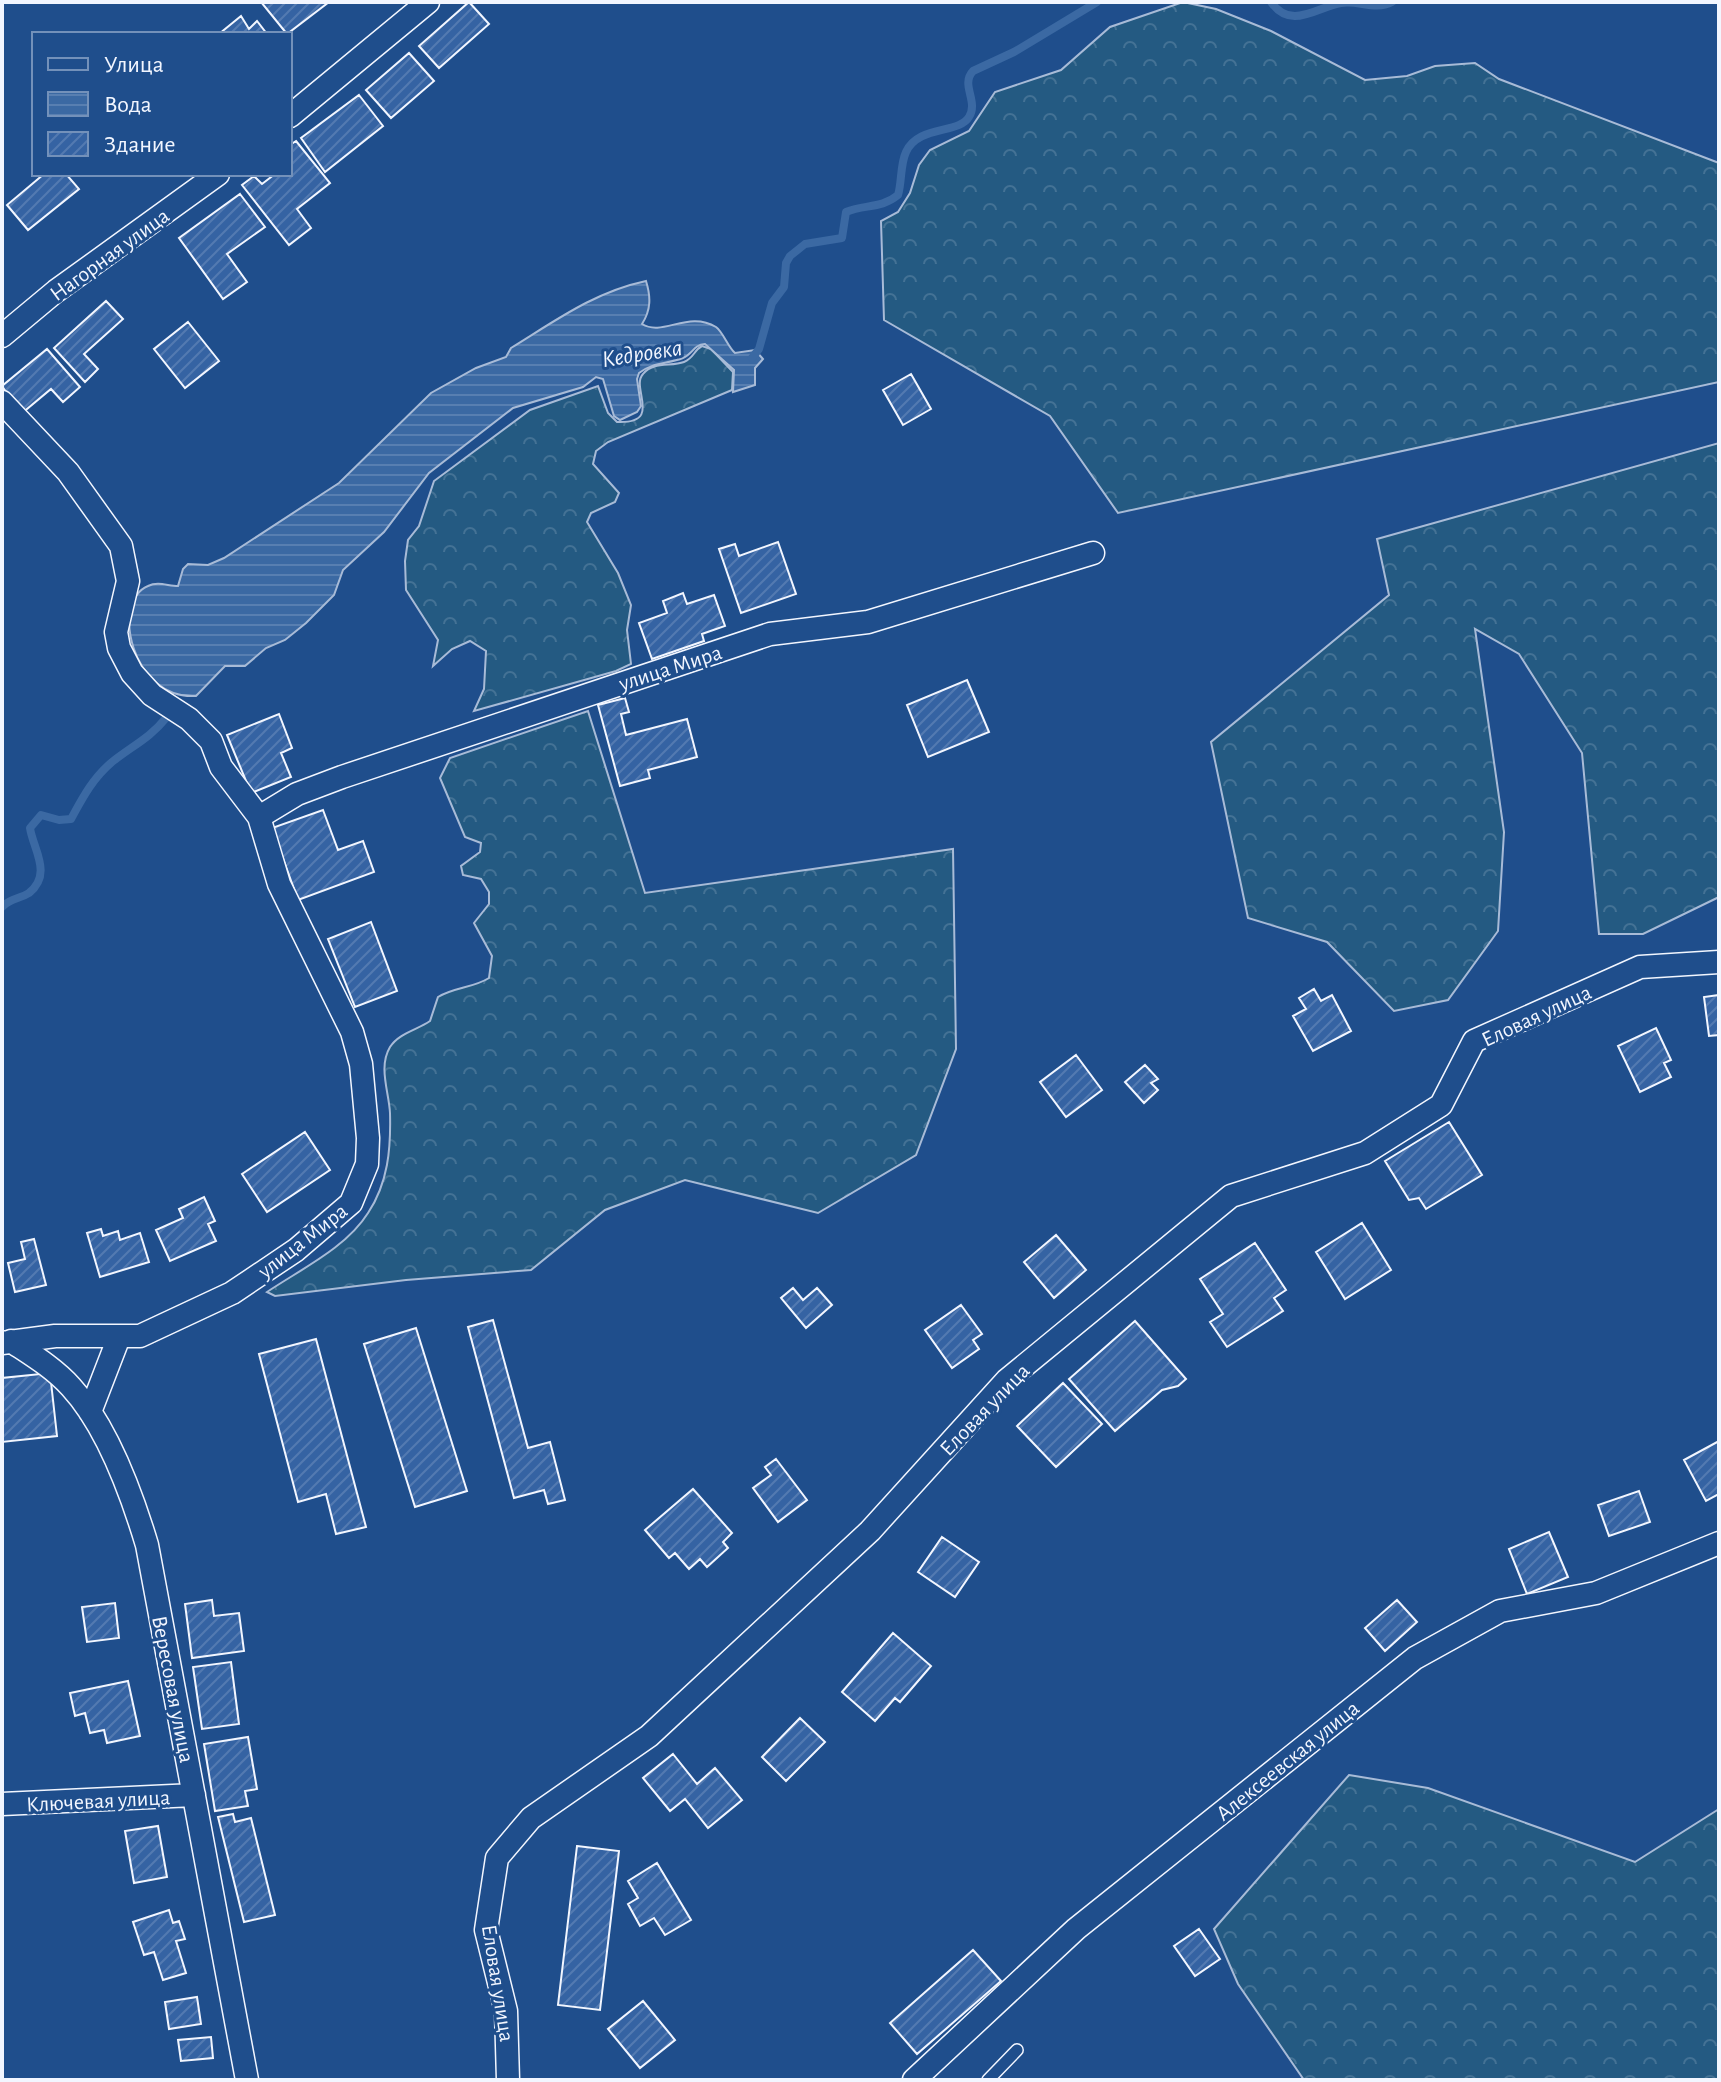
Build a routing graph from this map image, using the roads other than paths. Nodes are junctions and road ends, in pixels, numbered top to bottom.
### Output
1 (428, 2) edge
2 (292, 114) edge
3 (215, 176) edge
4 (2, 336) edge
5 (2, 402) edge
6 (1093, 553) dead end
7 (259, 817) junction
8 (1719, 962) edge
9 (119, 1337) junction
10 (7, 1342) edge
11 (90, 1412) junction
12 (1719, 1543) edge
13 (194, 1795) junction
14 (2, 1804) edge
15 (1017, 2050) dead end
16 (247, 2080) edge
17 (508, 2080) edge
18 (914, 2080) edge
19 (988, 2080) edge

1 - 2 street
3 - 4 street, Нагорная улица
5 - 7 street, улица Мира
6 - 7 street, улица Мира
7 - 9 street, улица Мира
8 - 17 street, Еловая улица
9 - 10 street, улица Мира
9 - 11 street
10 - 11 street, Вересовая улица
11 - 13 street, Вересовая улица
12 - 18 street, Алексеевская улица
13 - 14 street, Ключевая улица
13 - 16 street, Вересовая улица
15 - 19 lane

